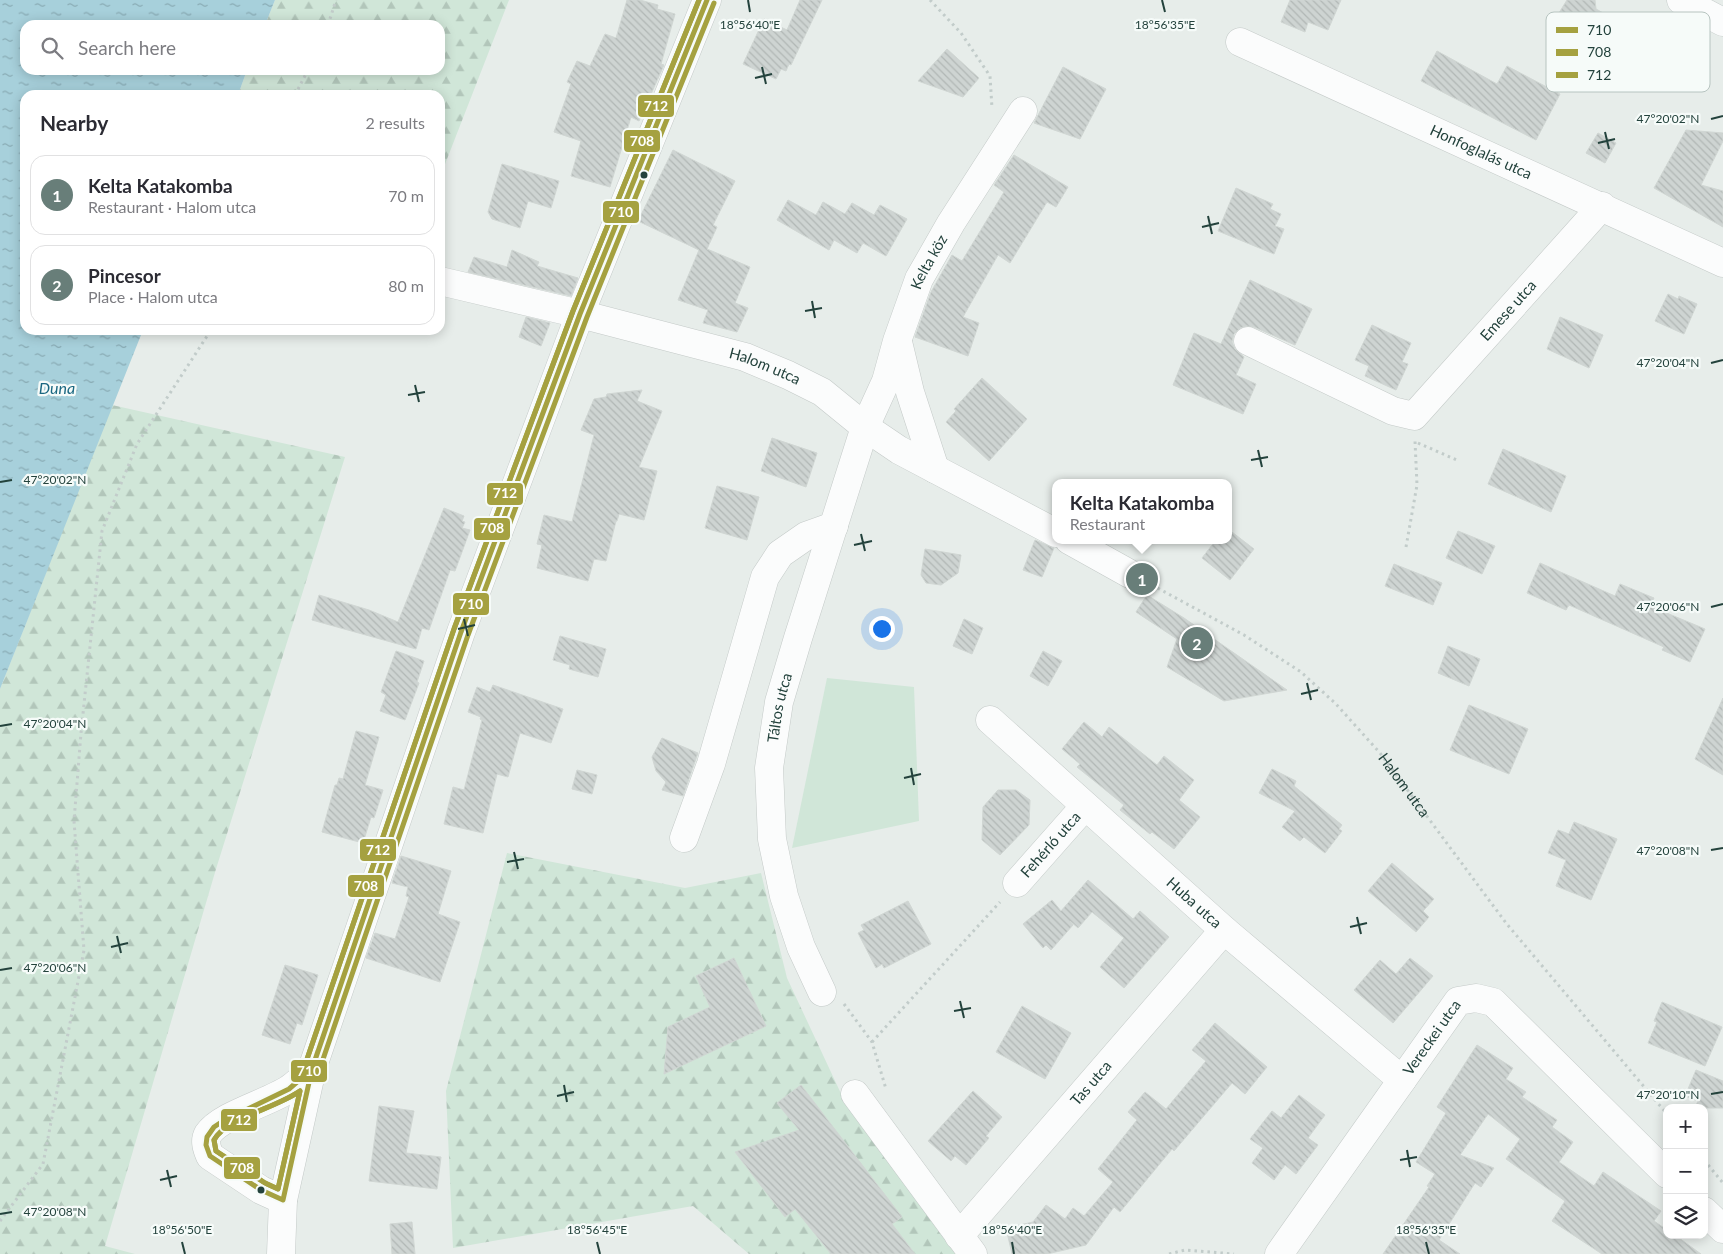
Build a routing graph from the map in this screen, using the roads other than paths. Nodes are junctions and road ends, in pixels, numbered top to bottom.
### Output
1 (707, 0) edge
2 (1681, 0) edge
3 (1704, 12) edge
4 (1710, 15) edge
5 (1723, 22) edge
6 (1240, 42) dead end
7 (1023, 111) dead end
8 (1602, 206) junction
9 (1723, 263) edge
10 (445, 282) edge
11 (580, 314) junction
12 (897, 341) junction
13 (1248, 341) dead end
14 (865, 427) junction
15 (935, 469) junction
16 (834, 526) junction
17 (1052, 531) edge
18 (1076, 544) edge
19 (1130, 574) road end
20 (990, 720) dead end
21 (1085, 806) junction
22 (684, 838) dead end
23 (1017, 883) road end
24 (1224, 930) junction
25 (821, 988) road end
26 (312, 1069) junction
27 (1402, 1080) junction
28 (855, 1094) dead end
29 (1663, 1170) edge
30 (283, 1200) junction
31 (1708, 1215) edge
32 (1723, 1229) edge
33 (966, 1245) edge
34 (281, 1254) edge
35 (1279, 1254) edge

1 - 11 street
2 - 3 street
4 - 5 street
6 - 8 street, Honfoglalás utca
7 - 12 street, Kelta köz
8 - 9 street, Honfoglalás utca
8 - 13 street, Emese utca
10 - 11 street, Halom utca
11 - 14 street, Halom utca
11 - 26 street
12 - 14 street, Kelta köz
12 - 15 street
14 - 15 street, Halom utca
14 - 16 street, Táltos utca
15 - 17 street, Halom utca
16 - 22 street
16 - 25 street, Táltos utca
18 - 19 street
20 - 21 street, Huba utca
21 - 23 street, Fehérló utca
21 - 24 street, Huba utca
24 - 27 street, Huba utca
24 - 33 street, Tas utca
26 - 30 street
26 - 30 street
27 - 29 street, Vereckei utca
27 - 35 street, Vereckei utca
28 - 33 street
30 - 34 street
31 - 32 street

